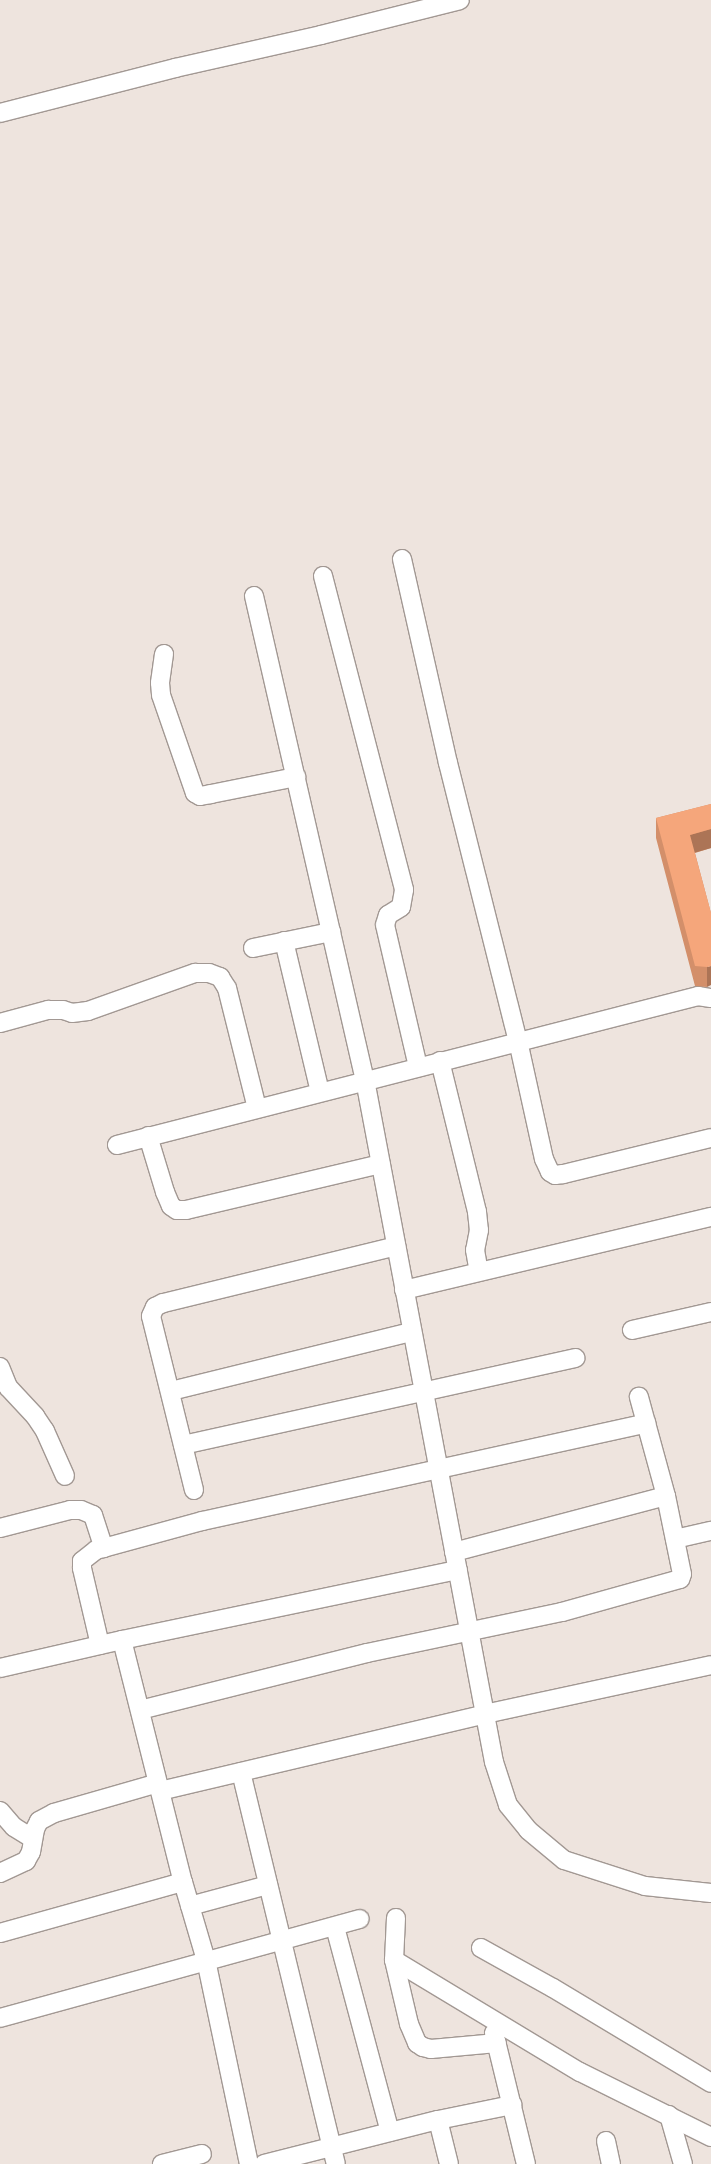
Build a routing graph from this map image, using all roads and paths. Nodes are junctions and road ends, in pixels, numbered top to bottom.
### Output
1 (460, 0) edge
2 (0, 113) edge
3 (402, 559) dead end
4 (323, 576) dead end
5 (254, 596) dead end
6 (164, 654) dead end
7 (296, 777) junction
8 (331, 932) junction
9 (284, 941) junction
10 (253, 948) dead end
11 (711, 998) edge
12 (0, 1023) edge
13 (518, 1041) junction
14 (440, 1061) junction
15 (418, 1067) junction
16 (365, 1080) junction
17 (320, 1092) junction
18 (257, 1108) junction
19 (148, 1136) junction
20 (711, 1138) edge
21 (117, 1145) dead end
22 (380, 1164) junction
23 (711, 1217) edge
24 (396, 1246) junction
25 (479, 1272) junction
26 (404, 1290) junction
27 (711, 1312) edge
28 (632, 1330) dead end
29 (412, 1332) junction
30 (575, 1358) dead end
31 (0, 1367) edge
32 (171, 1391) junction
33 (422, 1392) junction
34 (639, 1397) dead end
35 (646, 1423) junction
36 (183, 1445) junction
37 (438, 1468) junction
38 (64, 1476) dead end
39 (194, 1490) dead end
40 (666, 1496) junction
41 (0, 1528) edge
42 (711, 1531) edge
43 (675, 1539) junction
44 (104, 1548) junction
45 (454, 1552) junction
46 (458, 1570) junction
47 (469, 1631) junction
48 (122, 1640) junction
49 (100, 1645) junction
50 (711, 1665) edge
51 (0, 1668) edge
52 (140, 1710) junction
53 (485, 1714) junction
54 (241, 1772) junction
55 (159, 1787) junction
56 (0, 1811) edge
57 (33, 1839) junction
58 (0, 1873) edge
59 (182, 1882) junction
60 (268, 1885) junction
61 (711, 1893) edge
62 (190, 1906) junction
63 (396, 1918) dead end
64 (360, 1919) dead end
65 (335, 1927) junction
66 (0, 1933) edge
67 (282, 1941) junction
68 (481, 1948) dead end
69 (206, 1960) junction
70 (394, 1960) junction
71 (0, 2018) edge
72 (491, 2020) junction
73 (497, 2043) junction
74 (711, 2084) edge
75 (512, 2105) junction
76 (669, 2116) junction
77 (438, 2120) junction
78 (390, 2132) junction
79 (711, 2137) edge
80 (606, 2141) dead end
81 (331, 2147) junction
82 (202, 2154) dead end
83 (286, 2161) edge
84 (162, 2164) edge
85 (249, 2164) edge
86 (264, 2164) edge
87 (336, 2164) edge
88 (448, 2164) edge
89 (526, 2164) edge
90 (612, 2164) edge
91 (683, 2164) edge

1 - 2 street
3 - 13 street
4 - 15 street
5 - 7 street
6 - 7 street
7 - 8 street
8 - 9 street
8 - 16 street
9 - 10 street
9 - 17 street
11 - 13 street
12 - 18 street
13 - 14 street
13 - 20 street
14 - 15 street
14 - 25 street
15 - 16 street
16 - 17 street
16 - 22 street
17 - 18 street
18 - 19 street
19 - 21 street
19 - 22 street
22 - 24 street
23 - 25 street
24 - 26 street
24 - 32 street
25 - 26 street
26 - 29 street
27 - 28 street
29 - 32 street
29 - 33 street
30 - 33 street
31 - 38 street
32 - 36 street
33 - 36 street
33 - 37 street
34 - 35 street
35 - 37 street
35 - 40 street
36 - 39 street
37 - 44 street
37 - 45 street
40 - 43 street
40 - 45 street
41 - 44 street
42 - 43 street
43 - 47 street
44 - 49 street
45 - 46 street
46 - 47 street
46 - 48 street
47 - 52 street
47 - 53 street
48 - 49 street
48 - 52 street
49 - 51 street
50 - 53 street
52 - 55 street
53 - 54 street
53 - 61 street
54 - 55 street
54 - 60 street
55 - 57 street
55 - 59 street
56 - 57 street
57 - 58 street
59 - 62 street
59 - 66 street
60 - 62 street
60 - 67 street
62 - 69 street
63 - 70 street
64 - 65 street
65 - 67 street
65 - 78 street
67 - 69 street
67 - 81 street
68 - 74 street
69 - 71 street
69 - 85 street
70 - 72 street
70 - 73 street
72 - 73 street
72 - 76 street
73 - 75 street
75 - 77 street
75 - 89 street
76 - 79 street
76 - 91 street
77 - 78 street
77 - 88 street
78 - 81 street
80 - 90 street
81 - 83 street
81 - 87 street
82 - 84 street
83 - 86 street

